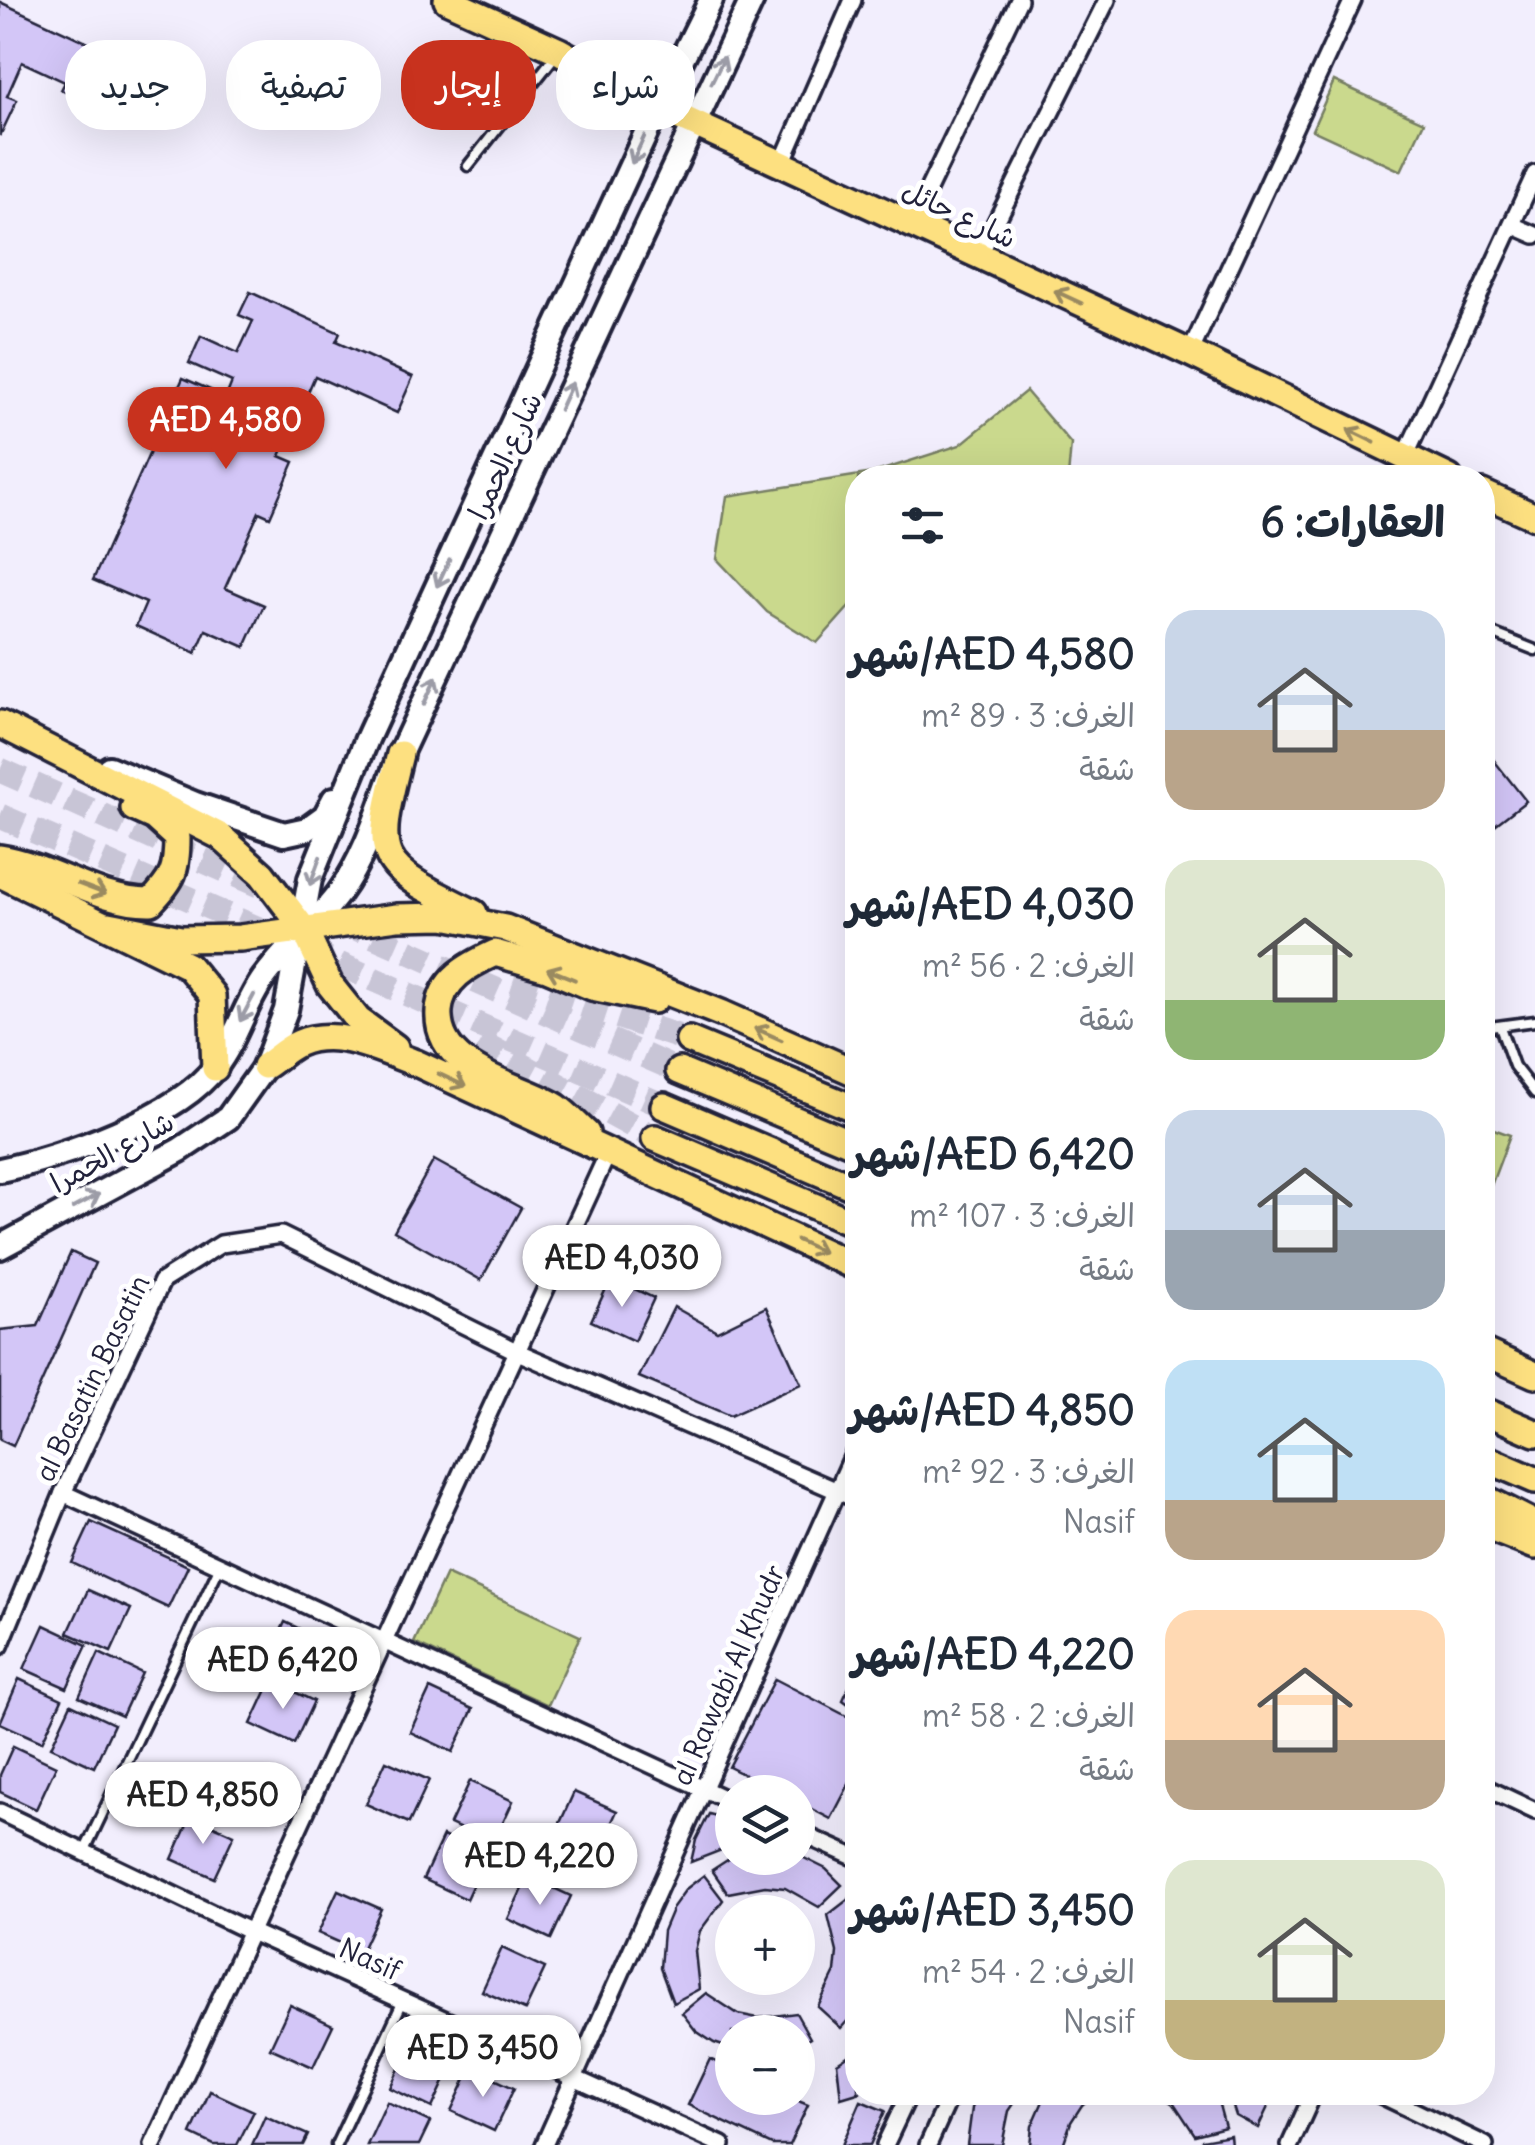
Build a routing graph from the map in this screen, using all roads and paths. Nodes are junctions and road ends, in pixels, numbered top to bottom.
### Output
1 (447, 0) edge
2 (711, 0) edge
3 (752, 0) edge
4 (853, 0) edge
5 (1020, 0) edge
6 (1107, 0) edge
7 (1353, 0) edge
8 (556, 51) edge
9 (695, 54) edge
10 (556, 56) edge
11 (695, 87) edge
12 (695, 123) edge
13 (670, 130) edge
14 (670, 130) edge
15 (782, 163) junction
16 (468, 166) dead end
17 (1535, 174) edge
18 (1512, 224) junction
19 (912, 226) junction
20 (1535, 235) edge
21 (979, 256) junction
22 (1190, 353) junction
23 (1406, 457) junction
24 (1423, 465) edge
25 (1495, 499) edge
26 (1535, 517) edge
27 (1495, 634) edge
28 (1535, 650) edge
29 (0, 725) edge
30 (367, 739) junction
31 (400, 754) junction
32 (0, 858) edge
33 (0, 874) edge
34 (109, 924) junction
35 (505, 928) junction
36 (304, 929) junction
37 (723, 1014) junction
38 (1535, 1021) edge
39 (1495, 1028) edge
40 (1500, 1028) junction
41 (688, 1040) tunnel mouth
42 (416, 1063) junction
43 (265, 1066) junction
44 (215, 1068) junction
45 (845, 1068) edge
46 (678, 1071) tunnel mouth
47 (1535, 1093) edge
48 (845, 1105) edge
49 (664, 1106) tunnel mouth
50 (654, 1138) tunnel mouth
51 (845, 1141) edge
52 (608, 1153) junction
53 (0, 1170) edge
54 (845, 1183) edge
55 (845, 1219) edge
56 (0, 1248) edge
57 (845, 1262) edge
58 (518, 1352) junction
59 (1495, 1357) edge
60 (1535, 1374) edge
61 (1495, 1375) edge
62 (1535, 1388) edge
63 (1495, 1416) edge
64 (1535, 1434) edge
65 (1495, 1463) edge
66 (845, 1475) edge
67 (1535, 1480) edge
68 (838, 1491) junction
69 (64, 1493) junction
70 (845, 1494) edge
71 (1495, 1504) edge
72 (1535, 1524) edge
73 (1495, 1529) edge
74 (1535, 1546) edge
75 (220, 1566) junction
76 (385, 1641) junction
77 (0, 1646) edge
78 (704, 1788) junction
79 (1495, 1792) edge
80 (715, 1794) edge
81 (1535, 1810) edge
82 (0, 1812) edge
83 (815, 1840) edge
84 (84, 1852) junction
85 (845, 1854) edge
86 (251, 1932) junction
87 (404, 2001) junction
88 (574, 2078) junction
89 (904, 2105) edge
90 (946, 2105) edge
91 (1308, 2105) edge
92 (1402, 2105) edge
93 (153, 2145) edge
94 (336, 2145) edge
95 (544, 2145) edge
96 (722, 2145) edge
97 (885, 2145) edge
98 (928, 2145) edge
99 (1290, 2145) edge
100 (1485, 2145) edge

1 - 8 main road, شارع حائل
2 - 9 main road, شارع الحمرا
11 -> 3 main road, شارع الحمرا
4 - 15 street
5 - 19 street
6 - 21 street
7 - 22 street
10 - 16 lane
12 - 15 main road, شارع حائل
13 -> 30 main road, شارع الحمرا
31 -> 14 main road, شارع الحمرا
15 - 19 main road, شارع حائل
17 - 18 street
18 - 20 street
18 - 23 street
19 - 21 main road, شارع حائل
22 -> 21 main road, شارع حائل
23 -> 22 main road, شارع حائل
23 - 24 main road, شارع حائل
25 - 26 main road
27 - 28 lane
29 - 30 main road
32 -> 29 main road
29 - 36 main road
30 -> 36 main road, شارع الحمرا
31 - 35 main road
31 - 36 main road, شارع الحمرا
33 - 34 main road
34 - 36 main road
34 - 44 main road
35 - 36 main road
35 - 37 main road
36 - 42 main road
36 - 43 main road, شارع الحمرا
36 -> 44 main road, شارع الحمرا
45 -> 37 main road
37 -> 52 main road
38 - 40 lane
39 - 40 lane
40 - 47 lane
41 - 48 main road
42 - 43 main road
42 -> 52 main road
56 -> 43 main road, شارع الحمرا
44 - 53 main road, شارع الحمرا
46 - 51 main road
49 - 54 main road
50 - 55 main road
52 -> 57 main road
52 - 58 street
58 - 68 street, al Basatin Basatin
58 - 69 street, al Basatin Basatin
58 - 76 street
59 - 60 main road
61 - 62 main road
63 - 64 main road
65 - 67 main road
66 - 68 street, al Rawabi Al Khudr
68 - 70 street, al Basatin Basatin
68 - 78 street, al Rawabi Al Khudr
69 - 75 street
69 - 77 street, al Basatin Basatin
71 - 72 main road
73 - 74 main road
75 - 76 street
75 - 84 lane
76 - 78 street
76 - 86 street
78 - 80 street
78 - 88 street, al Rawabi Al Khudr
79 - 81 street
82 - 84 street, Nasif
83 - 85 street
84 - 86 street, Nasif
86 - 87 street, Nasif
86 - 93 street
87 - 88 street, Nasif
87 - 94 lane
88 - 95 street, al Rawabi Al Khudr
88 - 96 street, Nasif
89 - 97 street
90 - 98 street
91 - 99 street
92 - 100 street

